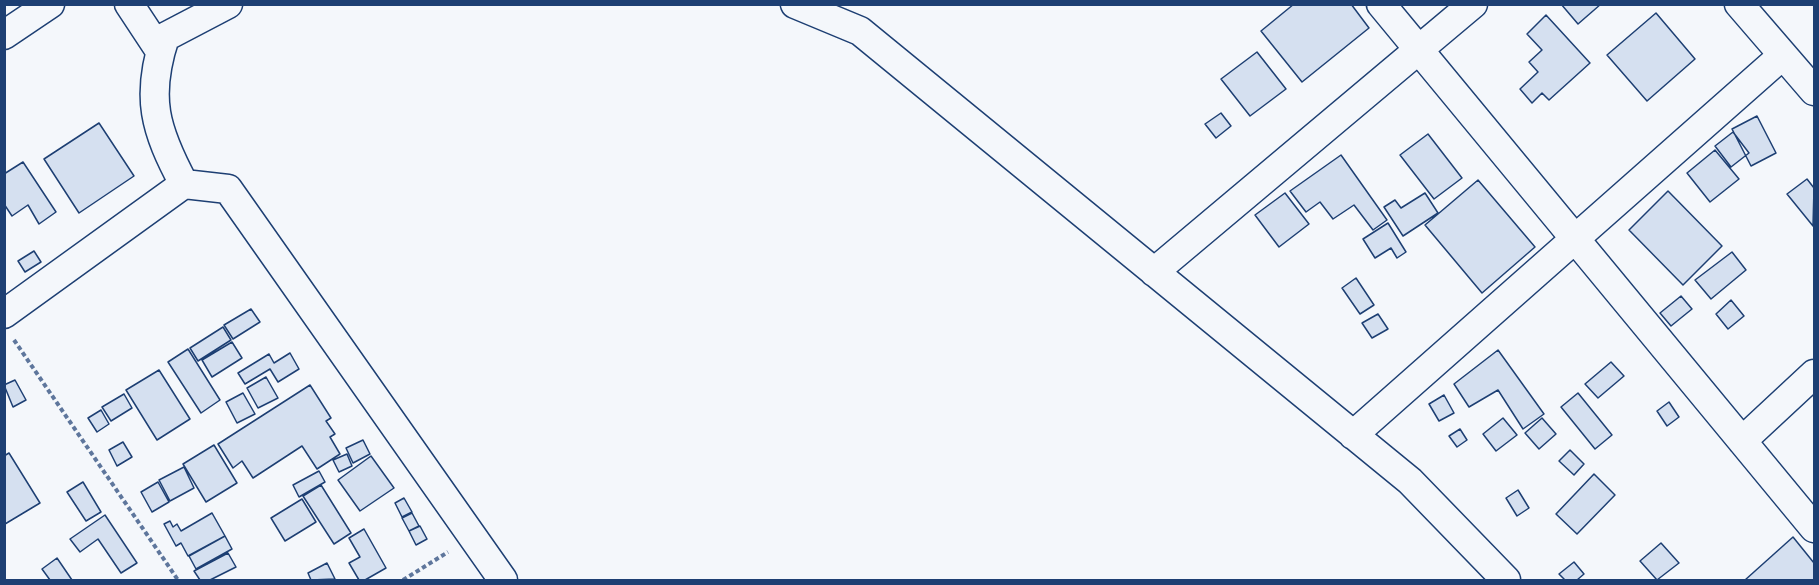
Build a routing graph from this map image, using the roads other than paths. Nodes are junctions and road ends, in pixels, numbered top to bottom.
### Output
1 (50, 4) edge
2 (129, 4) edge
3 (228, 4) edge
4 (1381, 4) edge
5 (1473, 4) edge
6 (1739, 4) edge
7 (809, 7) edge
8 (4, 35) edge
9 (1419, 50) junction
10 (160, 51) junction
11 (1783, 55) junction
12 (1815, 91) edge
13 (184, 184) junction
14 (1575, 239) junction
15 (1154, 272) junction
16 (8, 325) edge
17 (1815, 374) edge
18 (1353, 435) junction
19 (1742, 441) junction
20 (1815, 528) edge
21 (503, 580) edge
22 (1506, 580) edge

1 - 8 street
2 - 10 street
3 - 10 street
4 - 9 street
5 - 9 street
6 - 11 street
7 - 15 street
9 - 14 street
9 - 15 street
10 - 13 street
11 - 12 street
11 - 14 street
13 - 16 street
13 - 21 street
14 - 18 street
14 - 19 street
15 - 18 street
17 - 19 street
18 - 22 street
19 - 20 street

